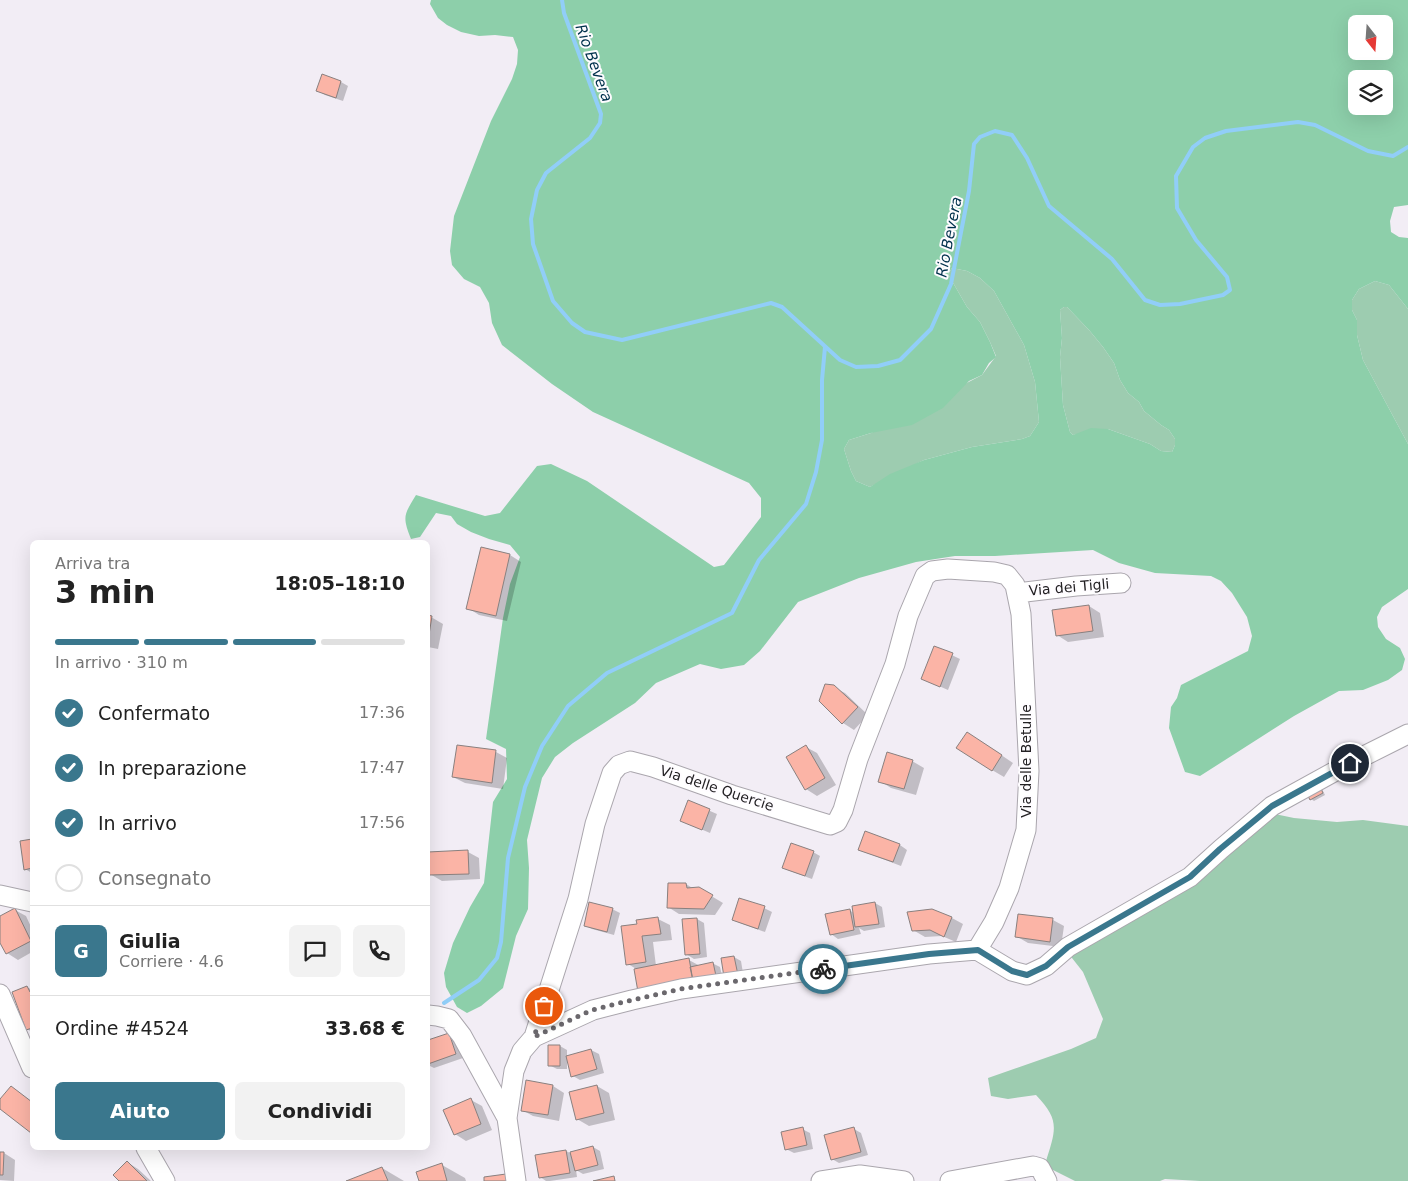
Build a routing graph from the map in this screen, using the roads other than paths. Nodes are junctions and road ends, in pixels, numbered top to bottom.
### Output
1 (1121, 583) dead end
2 (1017, 592) junction
3 (1408, 734) edge
4 (0, 895) edge
5 (30, 902) edge
6 (978, 950) junction
7 (0, 994) edge
8 (430, 1016) edge
9 (534, 1037) junction
10 (30, 1063) edge
11 (507, 1118) junction
12 (147, 1150) edge
13 (165, 1181) edge
14 (516, 1181) edge
15 (821, 1181) edge
16 (904, 1181) edge
17 (950, 1181) edge
18 (1047, 1181) edge

1 - 2 street, Via dei Tigli
2 - 6 street, Via delle Betulle
2 - 9 street, Via delle Quercie
3 - 6 street
4 - 5 street
6 - 9 street
7 - 10 street
8 - 11 street
9 - 11 street
11 - 14 street
12 - 13 street
15 - 16 street
17 - 18 street

